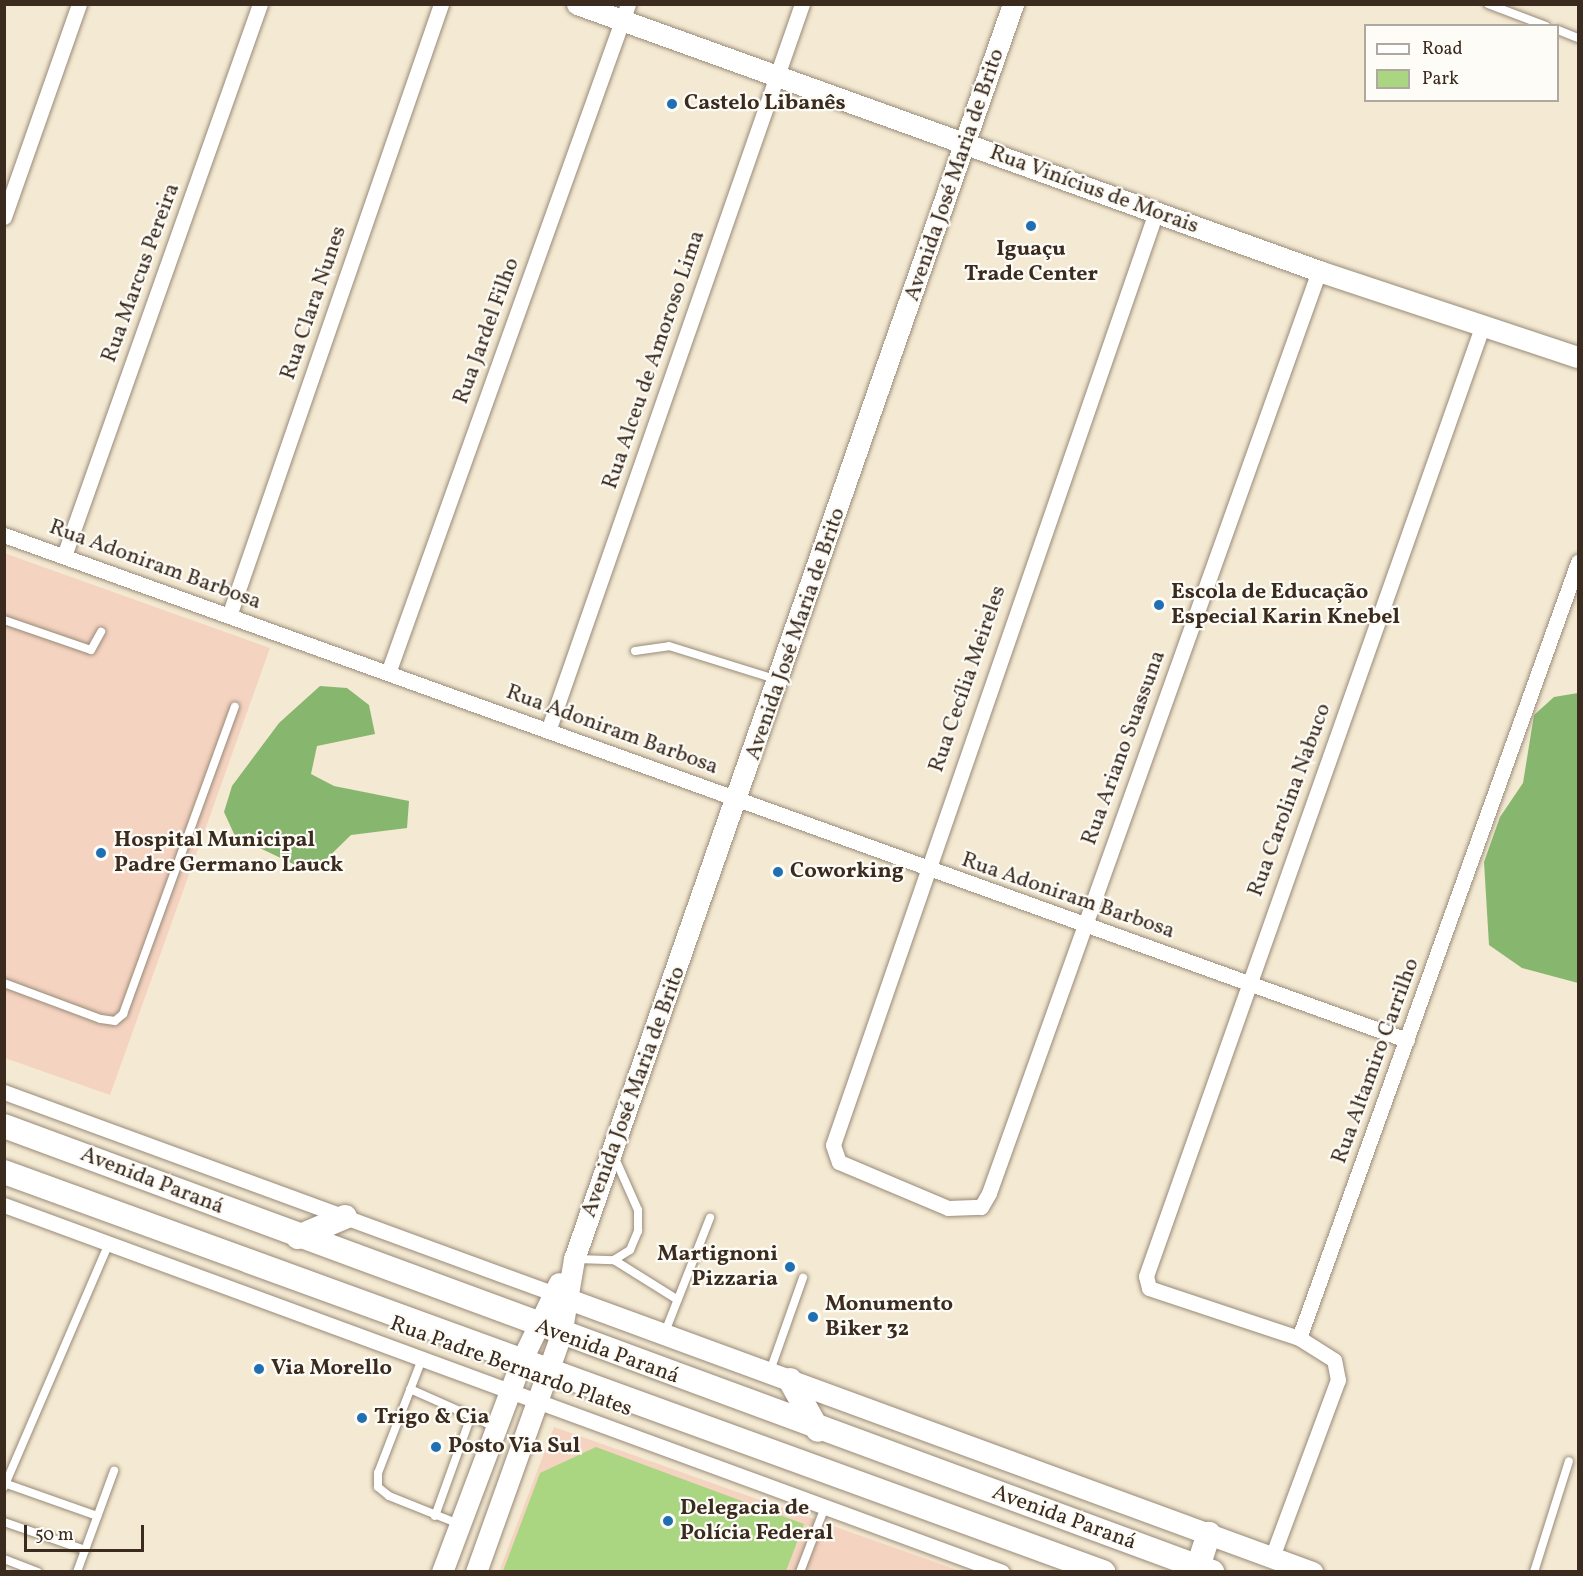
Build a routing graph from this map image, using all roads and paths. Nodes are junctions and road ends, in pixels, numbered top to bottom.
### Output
1 (79, 4) edge
2 (260, 4) edge
3 (441, 4) edge
4 (577, 4) edge
5 (802, 4) edge
6 (1013, 4) edge
7 (1488, 4) edge
8 (626, 13) edge
9 (1541, 24) edge
10 (1559, 31) edge
11 (1578, 38) edge
12 (777, 76) junction
13 (966, 144) junction
14 (1156, 212) junction
15 (4, 216) edge
16 (1319, 271) junction
17 (1482, 327) junction
18 (1578, 357) edge
19 (4, 535) edge
20 (64, 556) junction
21 (1578, 562) edge
22 (229, 616) junction
23 (4, 620) edge
24 (101, 632) dead end
25 (635, 651) dead end
26 (388, 673) junction
27 (780, 681) junction
28 (235, 707) dead end
29 (548, 731) junction
30 (738, 801) junction
31 (925, 870) junction
32 (1085, 925) junction
33 (4, 983) edge
34 (1249, 983) junction
35 (1407, 1040) junction
36 (4, 1092) edge
37 (4, 1126) edge
38 (613, 1152) junction
39 (4, 1172) edge
40 (4, 1205) edge
41 (948, 1208) joint
42 (345, 1217) junction
43 (710, 1218) dead end
44 (298, 1237) junction
45 (109, 1243) junction
46 (574, 1260) junction
47 (614, 1260) junction
48 (803, 1278) dead end
49 (561, 1296) junction
50 (678, 1300) junction
51 (536, 1326) junction
52 (664, 1333) junction
53 (561, 1335) junction
54 (1299, 1338) junction
55 (523, 1357) junction
56 (422, 1359) junction
57 (550, 1366) junction
58 (780, 1376) junction
59 (410, 1389) junction
60 (511, 1392) junction
61 (538, 1401) junction
62 (471, 1416) junction
63 (498, 1428) junction
64 (818, 1430) junction
65 (1569, 1461) dead end
66 (114, 1471) dead end
67 (5, 1484) edge
68 (825, 1507) junction
69 (97, 1516) junction
70 (435, 1516) junction
71 (4, 1522) edge
72 (460, 1524) junction
73 (1209, 1534) junction
74 (84, 1550) junction
75 (1272, 1557) junction
76 (4, 1559) edge
77 (1205, 1569) edge
78 (38, 1572) edge
79 (77, 1572) edge
80 (442, 1572) edge
81 (476, 1572) edge
82 (800, 1572) edge
83 (1002, 1572) edge
84 (1103, 1572) edge
85 (1312, 1572) edge
86 (1534, 1572) edge

1 - 15 street
2 - 20 street, Rua Marcus Pereira
3 - 22 street, Rua Clara Nunes
4 - 8 main road, Rua Vinícius de Morais
5 - 12 street, Rua Alceu de Amoroso Lima
6 - 13 main road, Avenida José Maria de Brito
7 - 9 lane
8 - 12 main road, Rua Vinícius de Morais
8 - 26 street, Rua Jardel Filho
10 - 11 lane
12 - 13 main road, Rua Vinícius de Morais
12 - 29 street, Rua Alceu de Amoroso Lima
13 - 14 main road, Rua Vinícius de Morais
13 - 27 main road, Avenida José Maria de Brito
14 - 16 main road, Rua Vinícius de Morais
14 - 31 street, Rua Cecília Meireles
16 - 17 main road, Rua Vinícius de Morais
16 - 32 street, Rua Ariano Suassuna
17 - 18 main road, Rua Vinícius de Morais
17 - 34 street, Rua Carolina Nabuco
19 - 20 street, Rua Adoniram Barbosa
20 - 22 street, Rua Adoniram Barbosa
21 - 35 street, Rua Altamiro Carrilho
22 - 26 street, Rua Adoniram Barbosa
23 - 24 lane
25 - 27 lane
26 - 29 street, Rua Adoniram Barbosa
27 - 30 main road, Avenida José Maria de Brito
28 - 33 lane
29 - 30 street, Rua Adoniram Barbosa
30 - 31 street, Rua Adoniram Barbosa
30 - 38 main road, Avenida José Maria de Brito
31 - 32 street, Rua Adoniram Barbosa
31 - 41 street, Rua Cecília Meireles
32 - 34 street, Rua Adoniram Barbosa
32 - 41 street, Rua Ariano Suassuna
34 - 35 street, Rua Adoniram Barbosa
34 - 54 street, Rua Carolina Nabuco
35 - 54 street, Rua Altamiro Carrilho
36 - 42 street
37 - 44 main road, Avenida Paraná
38 - 46 main road, Avenida José Maria de Brito
38 - 47 lane
39 - 55 main road, Avenida Paraná
40 - 45 street, Rua Padre Bernardo Plates
42 - 44 main road
42 - 49 street
43 - 50 lane
44 - 51 main road, Avenida Paraná
45 - 56 street, Rua Padre Bernardo Plates
45 - 67 lane
46 - 47 lane
46 - 49 main road, Avenida José Maria de Brito
47 - 50 lane
48 - 58 lane
49 - 51 main road, Avenida José Maria de Brito
49 - 52 main road, Avenida Paraná
49 - 53 main road, Avenida José Maria de Brito
50 - 52 lane
51 - 53 main road, Avenida Paraná
51 - 55 main road, Avenida José Maria de Brito
52 - 58 main road, Avenida Paraná
53 - 57 main road, Avenida José Maria de Brito
53 - 64 main road, Avenida Paraná
54 - 75 street
55 - 57 main road, Avenida Paraná
55 - 60 main road, Avenida José Maria de Brito
56 - 59 lane
56 - 60 street, Rua Padre Bernardo Plates
57 - 61 main road, Avenida José Maria de Brito
57 - 84 main road, Avenida Paraná
58 - 64 main road
58 - 73 main road, Avenida Paraná
59 - 62 lane
59 - 70 lane
60 - 61 street, Rua Padre Bernardo Plates
60 - 63 main road, Avenida José Maria de Brito
61 - 68 street, Rua Padre Bernardo Plates
61 - 81 main road, Avenida José Maria de Brito
62 - 63 lane
62 - 70 lane
63 - 72 main road, Avenida José Maria de Brito
64 - 77 main road, Avenida Paraná
65 - 86 lane
66 - 69 lane
67 - 69 lane
68 - 82 lane
68 - 83 street, Rua Padre Bernardo Plates
69 - 74 lane
70 - 72 lane
71 - 74 lane
72 - 80 main road, Avenida José Maria de Brito
73 - 75 main road, Avenida Paraná
73 - 77 main road
74 - 79 lane
75 - 85 main road, Avenida Paraná
76 - 78 lane

